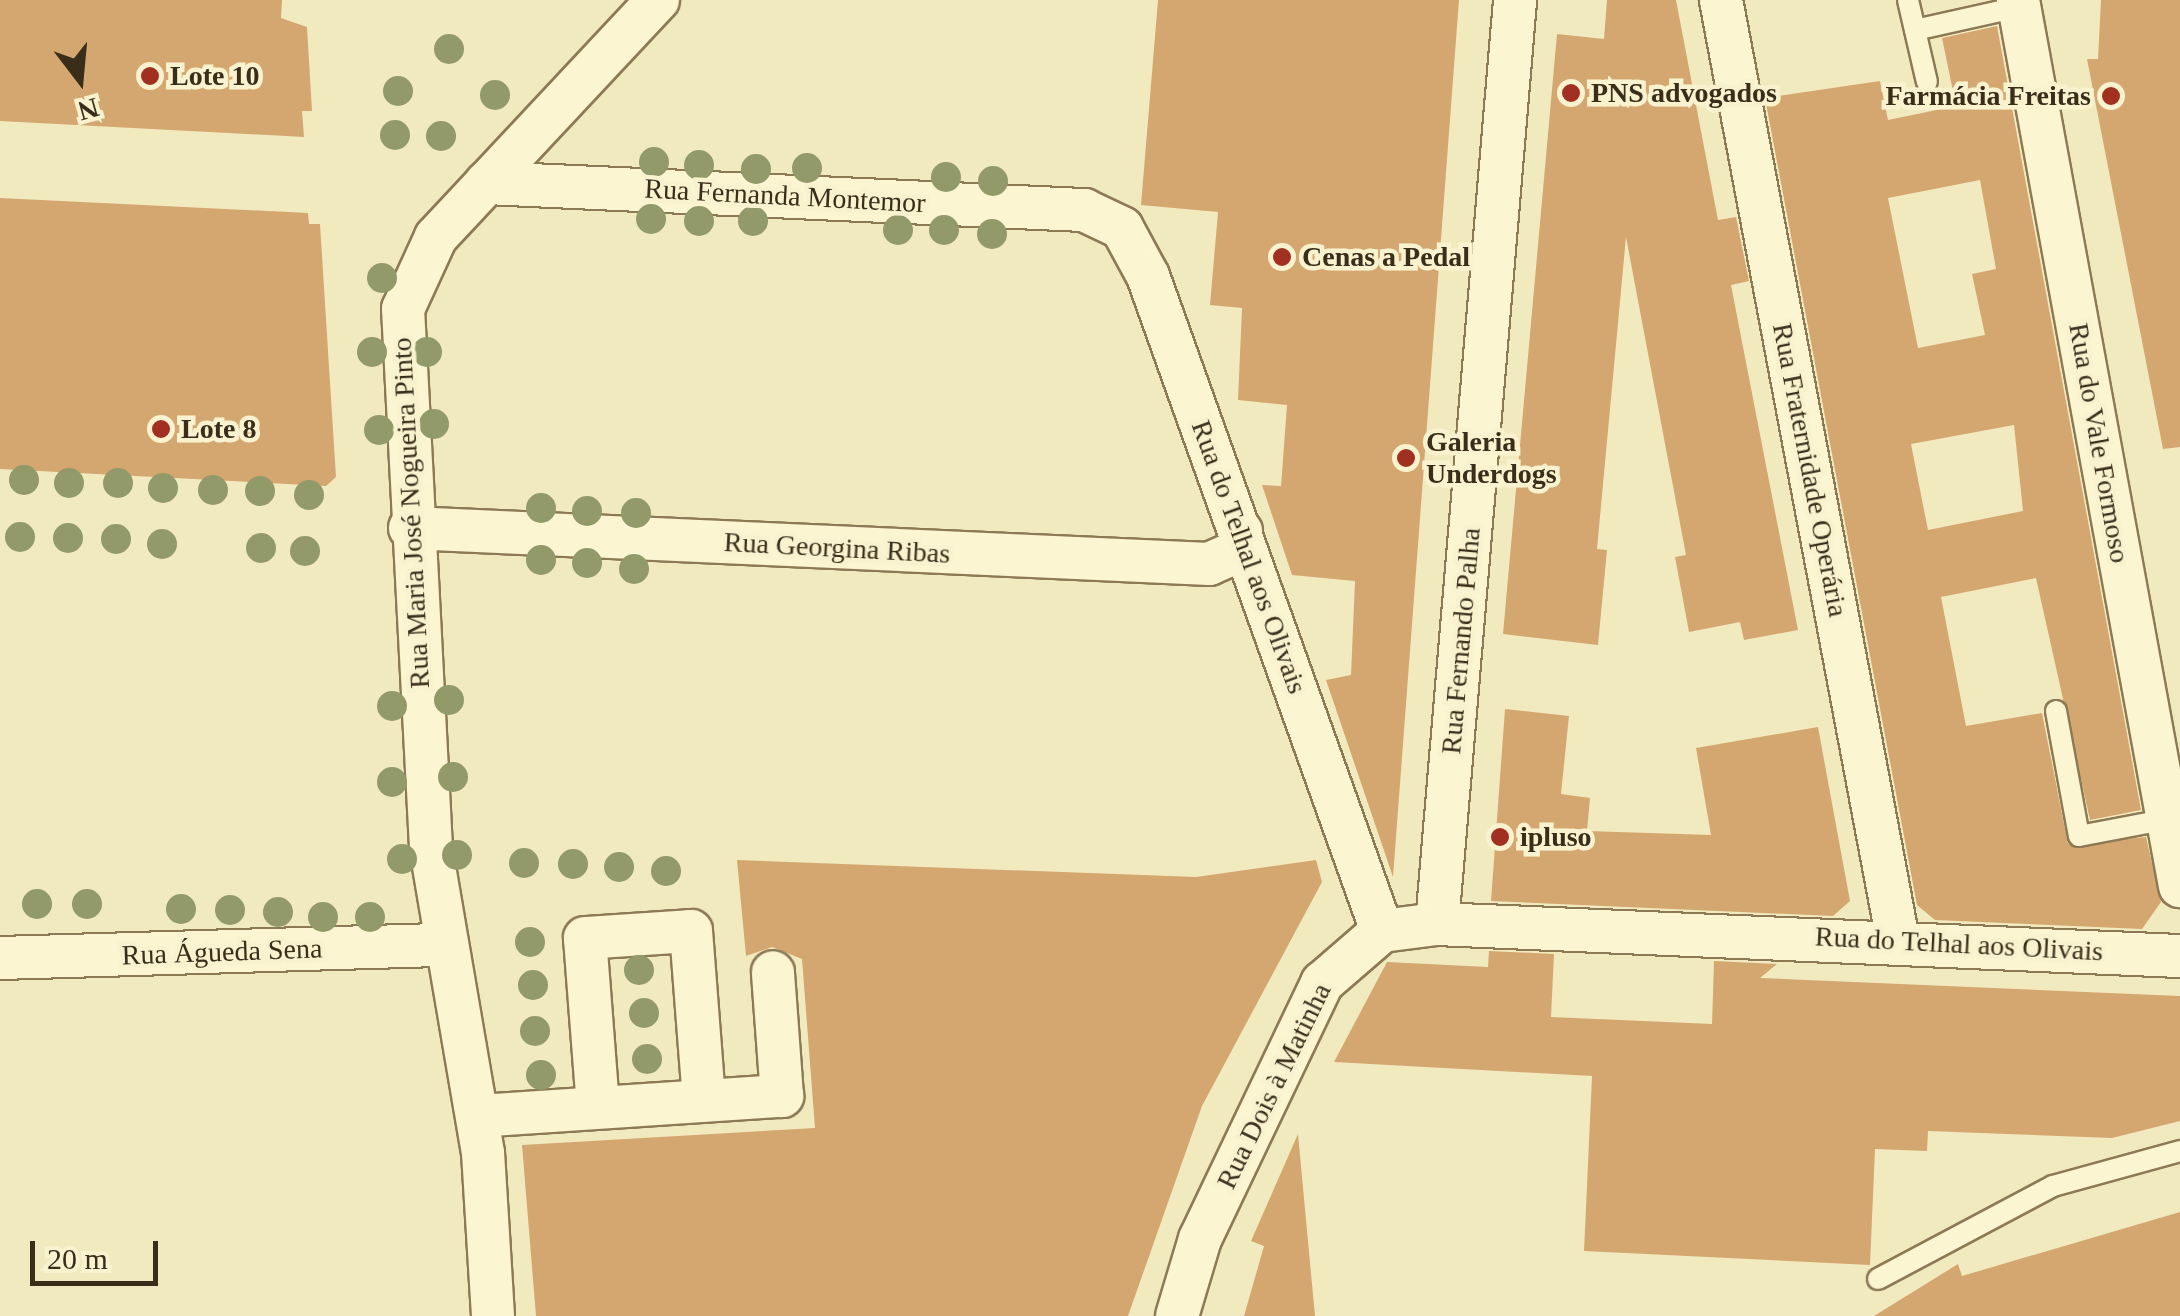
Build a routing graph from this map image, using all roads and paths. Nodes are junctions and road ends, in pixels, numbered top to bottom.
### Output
1 (658, 0) edge
2 (1514, 0) edge
3 (1721, 0) edge
4 (1908, 0) edge
5 (2019, 3) edge
6 (1915, 30) junction
7 (1927, 82) dead end
8 (486, 182) junction
9 (1084, 210) joint
10 (410, 528) junction
11 (1240, 531) junction
12 (2056, 711) dead end
13 (2168, 819) junction
14 (2180, 886) edge
15 (1437, 924) junction
16 (1382, 931) junction
17 (1898, 940) junction
18 (444, 946) junction
19 (2180, 956) edge
20 (0, 958) edge
21 (773, 972) dead end
22 (704, 1101) junction
23 (598, 1107) junction
24 (478, 1116) junction
25 (2180, 1151) edge
26 (1878, 1279) dead end
27 (493, 1316) edge
28 (1177, 1316) edge

1 - 8 street, Rua Maria José Nogueira Pinto
2 - 15 street, Rua Fernando Palha
3 - 17 street, Rua Fraternidade Operária
4 - 6 lane
5 - 6 lane
5 - 13 street, Rua do Vale Formoso
6 - 7 lane
8 - 9 street, Rua Fernanda Montemor
8 - 10 street, Rua Maria José Nogueira Pinto
9 - 11 street, Rua do Telhal aos Olivais
10 - 11 street, Rua Georgina Ribas
10 - 18 street, Rua Maria José Nogueira Pinto
11 - 16 street, Rua do Telhal aos Olivais
12 - 13 lane
13 - 14 street, Rua do Vale Formoso
15 - 16 street
15 - 17 street, Rua do Telhal aos Olivais
16 - 28 street, Rua Dois à Matinha
17 - 19 street, Rua do Telhal aos Olivais
18 - 20 street, Rua Águeda Sena
18 - 24 street, Rua Maria José Nogueira Pinto
21 - 22 street
22 - 23 street
22 - 23 street
23 - 24 street
24 - 27 street, Rua Maria José Nogueira Pinto
25 - 26 lane

